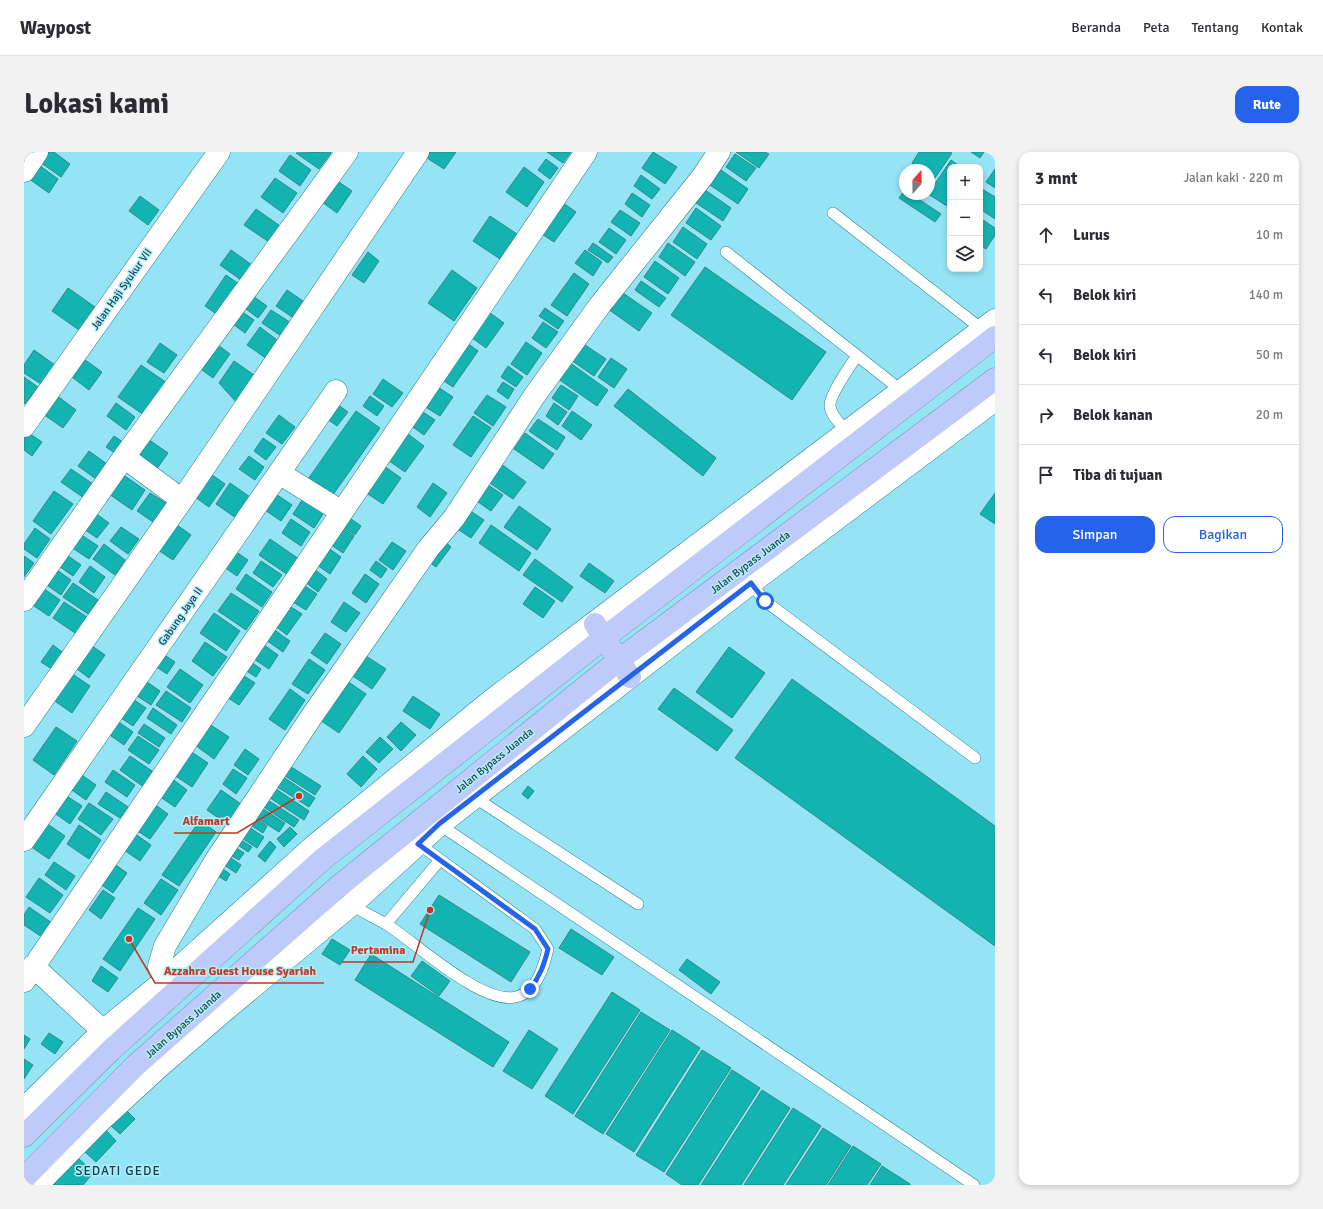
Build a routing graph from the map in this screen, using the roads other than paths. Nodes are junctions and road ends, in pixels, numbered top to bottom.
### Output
1 (37, 152) edge
2 (219, 152) edge
3 (347, 152) edge
4 (418, 152) edge
5 (586, 152) edge
6 (719, 152) edge
7 (24, 171) edge
8 (833, 213) dead end
9 (726, 252) dead end
10 (991, 329) edge
11 (856, 357) junction
12 (995, 379) edge
13 (336, 391) dead end
14 (902, 392) junction
15 (995, 400) edge
16 (24, 426) edge
17 (852, 437) junction
18 (124, 457) junction
19 (279, 473) junction
20 (182, 500) junction
21 (342, 512) junction
22 (786, 547) junction
23 (751, 583) junction
24 (24, 600) edge
25 (600, 631) junction
26 (624, 668) junction
27 (24, 726) edge
28 (975, 758) dead end
29 (474, 798) junction
30 (434, 819) junction
31 (411, 839) junction
32 (24, 840) edge
33 (440, 860) junction
34 (332, 892) junction
35 (638, 904) dead end
36 (351, 905) junction
37 (386, 924) junction
38 (29, 973) edge
39 (164, 981) junction
40 (104, 1031) junction
41 (24, 1109) edge
42 (24, 1136) edge
43 (24, 1178) edge
44 (37, 1185) edge
45 (974, 1185) edge

1 - 7 street
2 - 16 street, Jalan Haji Syukur VII
3 - 18 street
4 - 20 street
5 - 21 street
6 - 39 street
8 - 10 lane
9 - 11 lane
10 - 14 street
10 - 17 highway
11 - 14 lane
11 - 17 lane
12 - 22 highway, Jalan Bypass Juanda
13 - 19 street, Gabung Jaya II
14 - 17 street
15 - 22 street
17 - 25 highway
18 - 20 street
18 - 24 street
19 - 21 street
19 - 32 street, Gabung Jaya II
20 - 27 street
21 - 38 street
22 - 23 street
22 - 26 highway, Jalan Bypass Juanda
23 - 26 street
23 - 28 lane
25 - 26 highway
25 - 39 street
25 - 42 highway
26 - 29 street
26 - 30 highway, Jalan Bypass Juanda
29 - 30 street
29 - 35 lane
30 - 31 highway, Jalan Bypass Juanda
30 - 45 lane
31 - 33 lane
31 - 34 highway, Jalan Bypass Juanda
31 - 36 street
33 - 37 lane
33 - 37 lane
34 - 36 lane
34 - 43 highway, Jalan Bypass Juanda
36 - 37 lane
36 - 44 street
38 - 40 street
39 - 40 street
40 - 41 street

